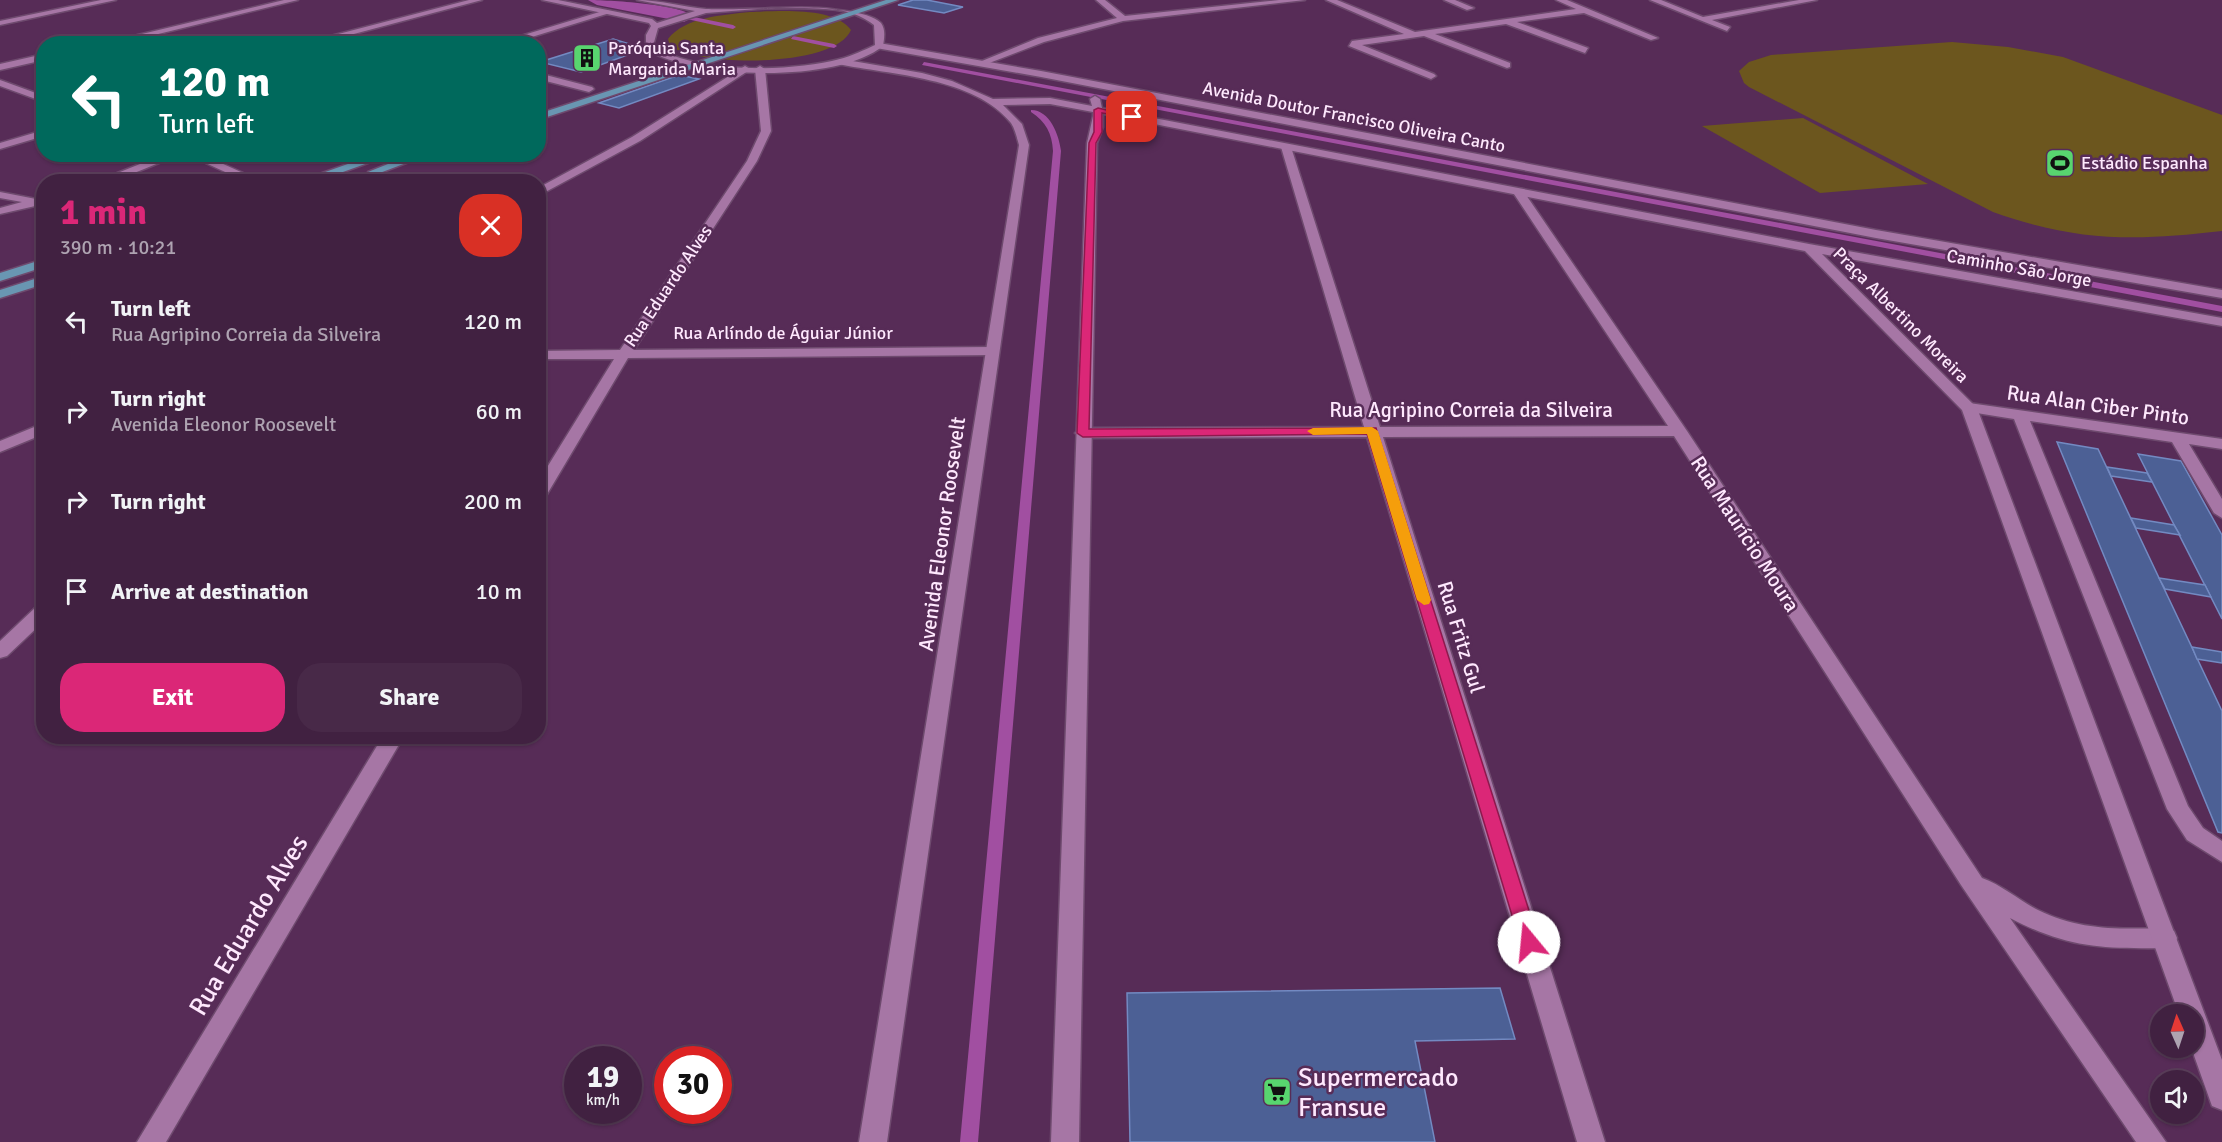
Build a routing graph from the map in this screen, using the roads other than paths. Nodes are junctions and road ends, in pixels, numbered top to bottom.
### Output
1 (112, 0) edge
2 (294, 0) edge
3 (478, 0) edge
4 (546, 0) edge
5 (641, 0) edge
6 (863, 0) edge
7 (894, 0) edge
8 (1100, 0) edge
9 (1301, 0) edge
10 (1330, 0) edge
11 (1449, 0) edge
12 (1560, 0) edge
13 (1654, 0) edge
14 (1745, 0) edge
15 (1813, 0) edge
16 (658, 1) edge
17 (837, 8) junction
18 (1470, 8) dead end
19 (1767, 8) junction
20 (1586, 10) junction
21 (705, 11) junction
22 (609, 12) junction
23 (856, 12) junction
24 (815, 15) dead end
25 (1123, 19) junction
26 (1704, 19) junction
27 (1506, 22) junction
28 (0, 23) edge
29 (655, 26) junction
30 (1727, 29) dead end
31 (1420, 34) junction
32 (139, 36) edge
33 (336, 36) edge
34 (526, 36) edge
35 (1654, 38) dead end
36 (879, 46) junction
37 (1585, 50) dead end
38 (906, 51) junction
39 (693, 54) dead end
40 (36, 59) edge
41 (672, 61) junction
42 (841, 62) junction
43 (981, 63) junction
44 (1508, 65) dead end
45 (694, 66) junction
46 (870, 66) junction
47 (0, 68) edge
48 (745, 69) junction
49 (760, 69) junction
50 (1431, 76) dead end
51 (546, 78) edge
52 (0, 83) edge
53 (1092, 85) junction
54 (589, 89) junction
55 (36, 96) edge
56 (546, 102) edge
57 (991, 102) junction
58 (1097, 105) junction
59 (546, 114) edge
60 (36, 135) edge
61 (0, 146) edge
62 (1286, 147) junction
63 (154, 162) edge
64 (210, 162) edge
65 (363, 162) edge
66 (401, 162) edge
67 (122, 174) edge
68 (239, 174) edge
69 (327, 174) edge
70 (366, 174) edge
71 (546, 189) edge
72 (1518, 191) junction
73 (0, 195) edge
74 (36, 199) edge
75 (36, 201) edge
76 (0, 211) edge
77 (1821, 224) junction
78 (1811, 243) junction
79 (36, 266) edge
80 (0, 277) edge
81 (36, 282) edge
82 (0, 294) edge
83 (2222, 294) edge
84 (2222, 322) edge
85 (991, 351) junction
86 (624, 354) junction
87 (546, 355) edge
88 (1969, 408) junction
89 (2020, 415) junction
90 (36, 431) edge
91 (1372, 431) junction
92 (1679, 431) junction
93 (1083, 433) junction
94 (2178, 438) junction
95 (2222, 444) edge
96 (0, 447) edge
97 (546, 483) edge
98 (2222, 513) edge
99 (36, 618) edge
100 (0, 652) edge
101 (389, 744) edge
102 (2222, 853) edge
103 (1969, 878) junction
104 (2165, 938) junction
105 (2189, 1004) edge
106 (2204, 1046) edge
107 (2222, 1097) edge
108 (151, 1142) edge
109 (873, 1142) edge
110 (1065, 1142) edge
111 (1591, 1142) edge
112 (2152, 1142) edge

1 - 28 street
2 - 32 street
3 - 33 street
4 - 22 street
5 - 16 street
6 - 17 main road
7 - 23 main road
8 - 25 street
9 - 25 street
10 - 31 street
11 - 18 street
12 - 20 street
13 - 26 street
14 - 19 street
15 - 19 street
16 - 21 street
17 - 21 street
17 - 23 street
17 - 24 main road
19 - 26 street
20 - 27 street
20 - 35 street
21 - 29 street
22 - 29 street
22 - 34 street
23 - 36 street
23 - 45 main road
25 - 43 street
26 - 30 street
27 - 31 street
27 - 37 street
29 - 41 street
31 - 44 street
31 - 50 street
36 - 38 street, Avenida Doutor Francisco Oliveira Canto
36 - 42 street
38 - 43 street, Avenida Doutor Francisco Oliveira Canto
38 - 46 street
39 - 41 main road
40 - 47 street
41 - 45 street
41 - 54 main road
42 - 46 street, Avenida Eleonor Roosevelt
42 - 49 street
43 - 53 street, Avenida Doutor Francisco Oliveira Canto
45 - 48 street
45 - 59 main road
46 - 57 street, Avenida Eleonor Roosevelt
48 - 49 street
48 - 71 street
49 - 86 street, Rua Eduardo Alves
51 - 54 street
52 - 55 street
53 - 58 street
53 - 77 street, Avenida Doutor Francisco Oliveira Canto
54 - 56 main road
57 - 58 street, Avenida Doutor Francisco Oliveira Canto
57 - 85 street, Avenida Eleonor Roosevelt
58 - 62 street, Avenida Doutor Francisco Oliveira Canto
58 - 93 street
60 - 61 street
62 - 72 street, Avenida Doutor Francisco Oliveira Canto
62 - 91 street, Rua Fritz Gul
63 - 67 street
64 - 68 street
65 - 69 main road
66 - 70 main road
72 - 78 street, Avenida Doutor Francisco Oliveira Canto
72 - 92 street, Rua Maurício Moura
73 - 74 street
75 - 76 street
77 - 78 street
77 - 83 street, Caminho São Jorge
78 - 84 street, Caminho São Jorge
78 - 88 street, Praça Albertino Moreira
79 - 80 main road
81 - 82 main road
85 - 86 street, Rua Arlíndo de Águiar Júnior
85 - 109 street, Avenida Eleonor Roosevelt
86 - 87 street, Rua Arlíndo de Águiar Júnior
86 - 97 street, Rua Eduardo Alves
88 - 89 street, Rua Alan Ciber Pinto
88 - 104 street
89 - 94 street, Rua Alan Ciber Pinto
89 - 102 street
90 - 96 street
91 - 92 street, Rua Agripino Correia da Silveira
91 - 93 street, Rua Agripino Correia da Silveira
91 - 111 street, Rua Fritz Gul
92 - 103 street, Rua Maurício Moura
93 - 110 street
94 - 95 street, Rua Alan Ciber Pinto
94 - 98 street
99 - 100 street
101 - 108 street, Rua Eduardo Alves
103 - 104 street, Rua Maurício Moura
103 - 112 street, Rua Maurício Moura
104 - 105 street
106 - 107 street

